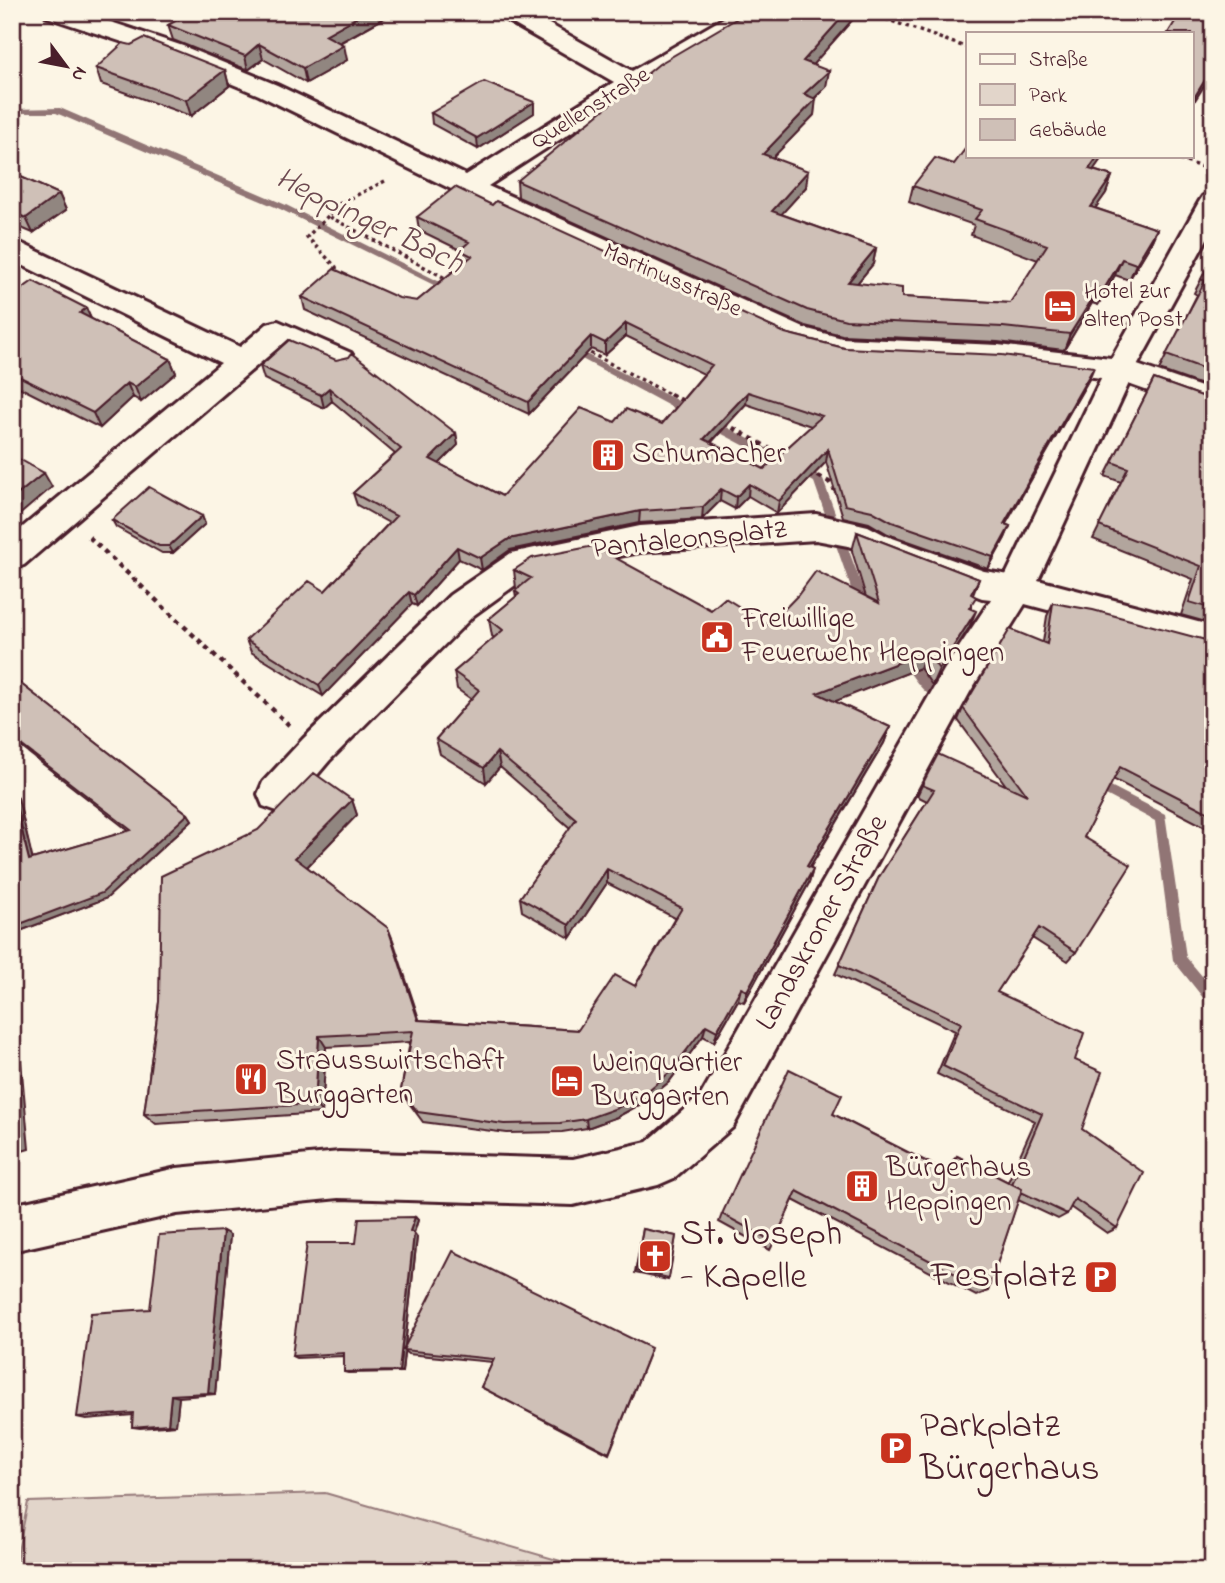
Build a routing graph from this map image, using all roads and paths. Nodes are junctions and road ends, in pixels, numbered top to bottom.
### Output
1 (56, 12) edge
2 (510, 12) edge
3 (752, 12) edge
4 (866, 12) edge
5 (966, 47) edge
6 (632, 82) junction
7 (1172, 158) edge
8 (1213, 171) edge
9 (436, 172) junction
10 (468, 186) junction
11 (1213, 202) edge
12 (328, 216) junction
13 (12, 248) edge
14 (337, 276) edge
15 (454, 284) edge
16 (574, 345) edge
17 (241, 360) junction
18 (340, 360) edge
19 (1120, 370) junction
20 (1213, 403) edge
21 (695, 407) edge
22 (717, 419) edge
23 (794, 462) edge
24 (806, 469) edge
25 (63, 513) junction
26 (865, 540) junction
27 (12, 556) edge
28 (1017, 587) junction
29 (1213, 640) edge
30 (316, 750) junction
31 (277, 794) dead end
32 (12, 1228) edge

1 - 9 street, Martinusstraße
2 - 6 street
3 - 6 street, Quellenstraße
4 - 5 path
6 - 10 street, Quellenstraße
7 - 8 path
9 - 10 street, Martinusstraße
9 - 12 path
10 - 19 street, Martinusstraße
11 - 19 street, Landskroner Straße
12 - 14 path
12 - 15 path
13 - 17 street
16 - 21 path
17 - 18 street
17 - 25 street
19 - 20 street, Martinusstraße
19 - 28 street, Landskroner Straße
22 - 23 path
24 - 26 path
25 - 27 street
25 - 30 path
26 - 28 street, Pantaleonsplatz
26 - 30 street, Pantaleonsplatz
28 - 29 street, Pantaleonsplatz
28 - 32 street, Landskroner Straße
30 - 31 street, Pantaleonsplatz

